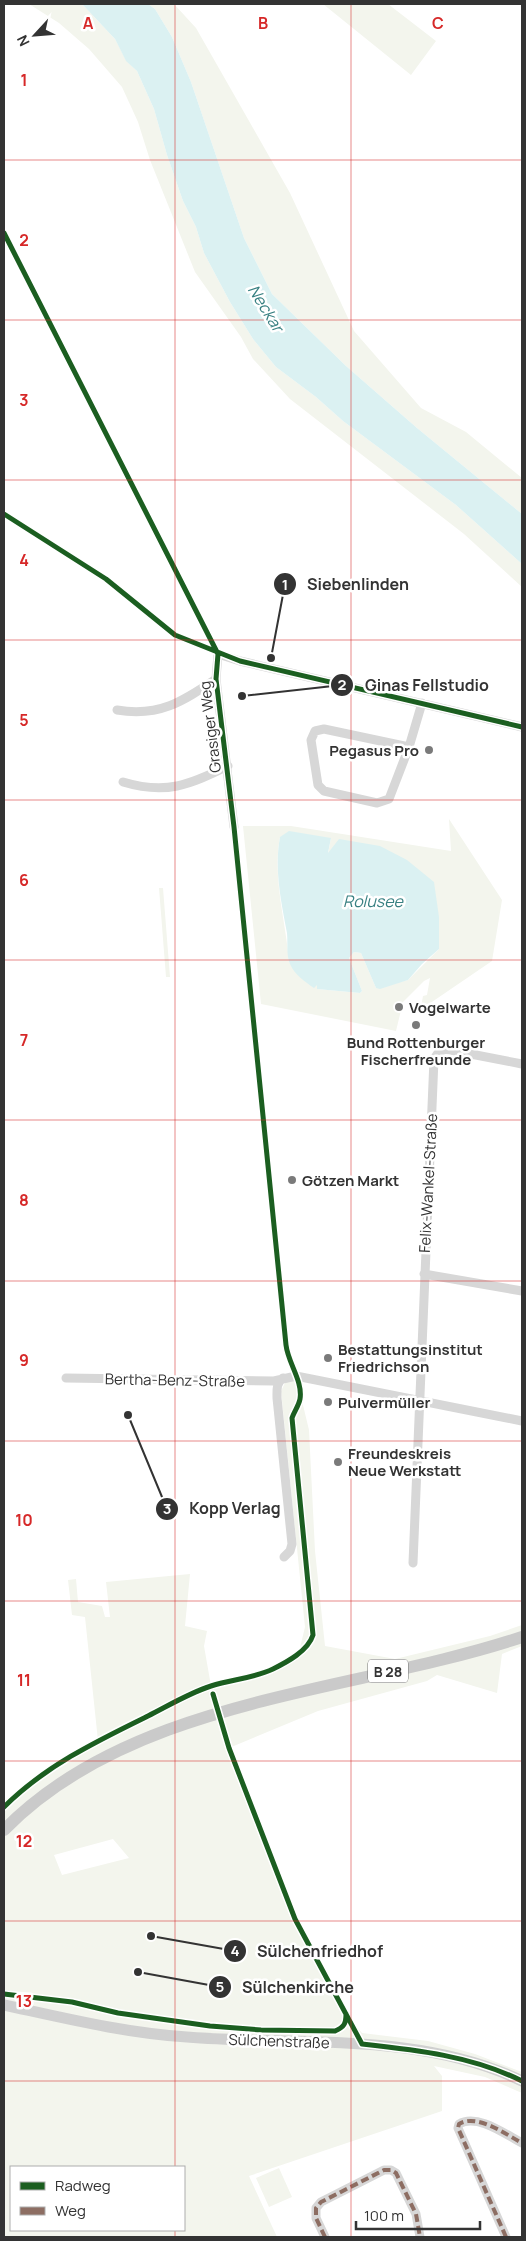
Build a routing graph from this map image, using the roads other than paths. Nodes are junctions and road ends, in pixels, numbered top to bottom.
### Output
1 (216, 679) junction
2 (422, 703) junction
3 (117, 710) dead end
4 (522, 727) edge
5 (409, 747) junction
6 (228, 766) junction
7 (123, 782) dead end
8 (234, 827) dead end
9 (522, 1064) edge
10 (424, 1274) junction
11 (522, 1291) edge
12 (66, 1378) dead end
13 (283, 1378) junction
14 (419, 1402) junction
15 (522, 1420) edge
16 (284, 1557) dead end
17 (413, 1563) dead end
18 (522, 1637) edge
19 (4, 1830) edge
20 (4, 2006) edge
21 (522, 2080) edge
22 (522, 2143) edge
23 (325, 2237) edge
24 (420, 2237) edge
25 (506, 2237) edge

1 - 2 street, Grasiger Weg
1 - 3 street
1 - 6 street, Grasiger Weg
2 - 4 street
2 - 5 street
5 - 5 street
6 - 7 street
6 - 8 street, Grasiger Weg
9 - 10 street, Felix-Wankel-Straße
10 - 11 street
10 - 14 street, Felix-Wankel-Straße
12 - 13 street, Bertha-Benz-Straße
13 - 14 street, Bertha-Benz-Straße
13 - 16 street
14 - 15 street
14 - 17 street, Felix-Wankel-Straße
18 - 19 main road, B 28
20 - 21 main road, Sülchenstraße
22 - 25 street
23 - 24 street

